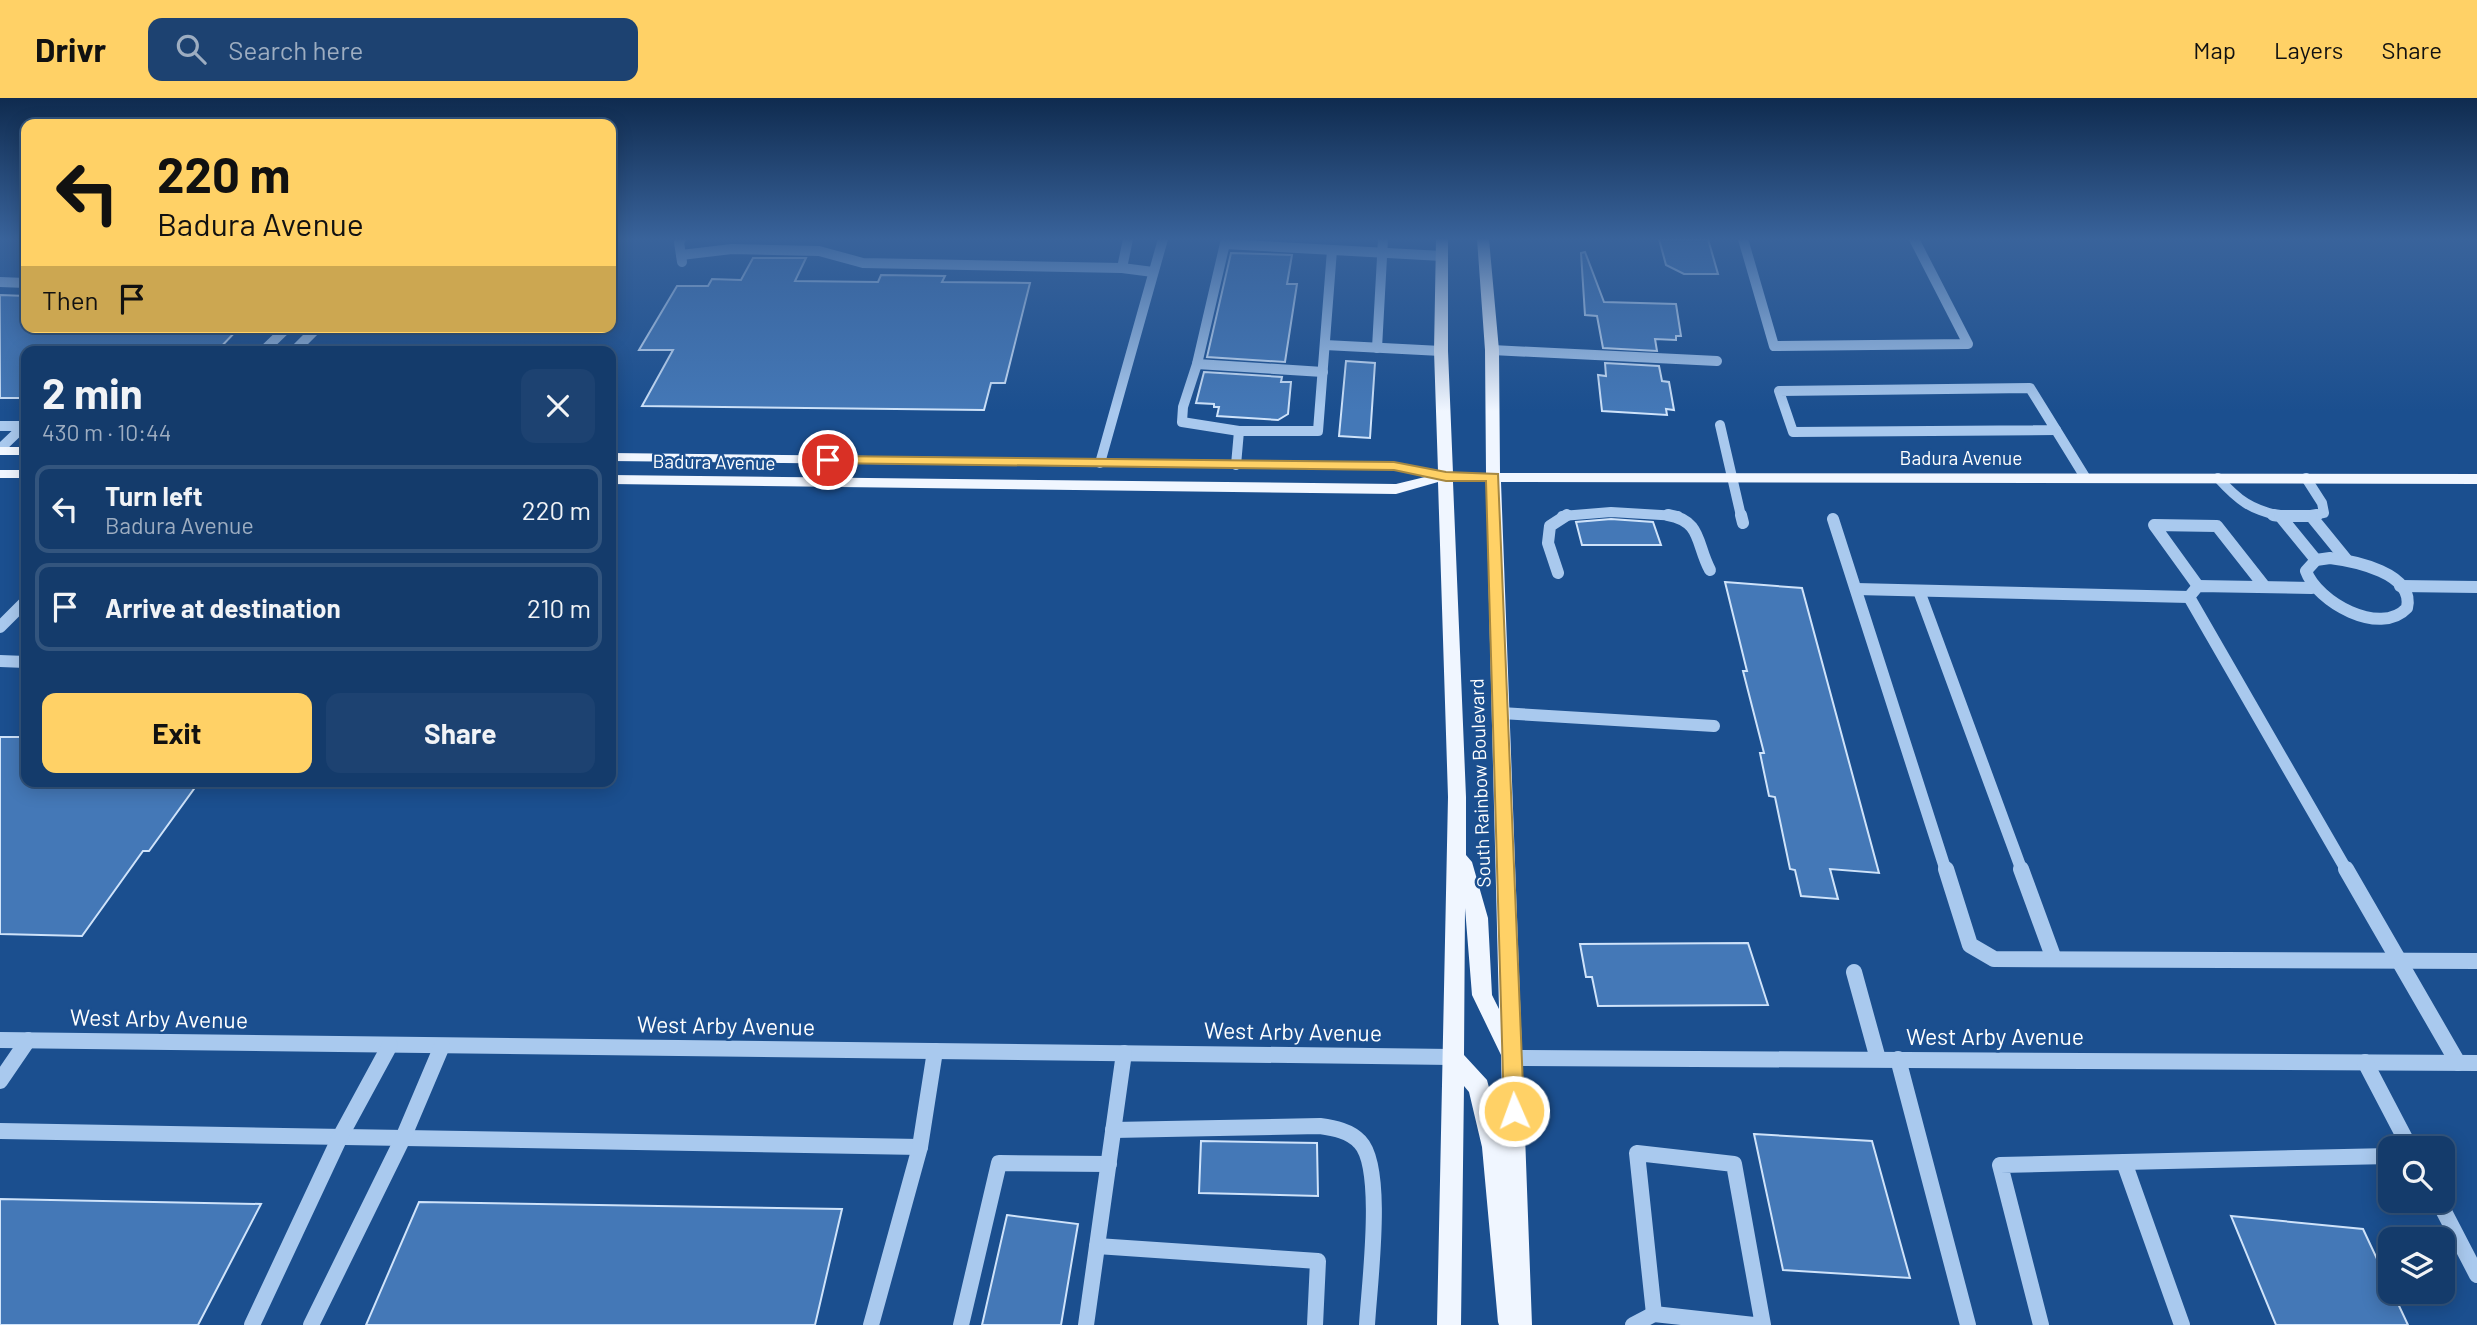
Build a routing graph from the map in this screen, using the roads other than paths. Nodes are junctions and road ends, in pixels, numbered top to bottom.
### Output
1 (1146, 296) edge
2 (1213, 296) edge
3 (1329, 296) edge
4 (1380, 296) edge
5 (1442, 296) edge
6 (1488, 296) edge
7 (1759, 296) edge
8 (1943, 296) edge
9 (282, 333) edge
10 (312, 333) edge
11 (1325, 345) junction
12 (268, 346) edge
13 (299, 346) edge
14 (1377, 348) junction
15 (1492, 350) junction
16 (1441, 351) junction
17 (1717, 361) dead end
18 (1197, 364) junction
19 (1323, 372) junction
20 (1720, 425) dead end
21 (0, 426) edge
22 (21, 426) edge
23 (21, 430) edge
24 (2056, 430) junction
25 (1239, 431) junction
26 (0, 450) edge
27 (21, 451) edge
28 (616, 457) edge
29 (1100, 463) junction
30 (1236, 465) junction
31 (0, 474) edge
32 (21, 474) edge
33 (1446, 477) junction
34 (1493, 477) junction
35 (1733, 477) junction
36 (2085, 477) junction
37 (2218, 478) junction
38 (2306, 478) junction
39 (2477, 479) edge
40 (616, 480) edge
41 (1096, 486) junction
42 (2280, 516) junction
43 (2311, 516) junction
44 (1833, 519) dead end
45 (1743, 523) dead end
46 (2346, 559) junction
47 (2316, 560) junction
48 (1710, 569) dead end
49 (1558, 573) dead end
50 (2400, 586) junction
51 (2264, 587) junction
52 (2477, 587) edge
53 (2312, 588) junction
54 (1856, 589) junction
55 (1919, 590) junction
56 (2193, 592) junction
57 (21, 606) edge
58 (0, 627) edge
59 (0, 661) edge
60 (21, 662) edge
61 (1501, 713) junction
62 (1714, 726) dead end
63 (1456, 841) junction
64 (2054, 959) junction
65 (2399, 961) junction
66 (2477, 961) edge
67 (1854, 972) dead end
68 (0, 1040) edge
69 (28, 1040) junction
70 (390, 1045) junction
71 (442, 1046) junction
72 (935, 1051) junction
73 (1124, 1053) junction
74 (1452, 1057) junction
75 (1513, 1058) junction
76 (1878, 1059) junction
77 (1898, 1059) junction
78 (2365, 1062) junction
79 (2458, 1063) junction
80 (2477, 1063) edge
81 (0, 1081) edge
82 (0, 1130) edge
83 (1114, 1130) junction
84 (2404, 1136) edge
85 (340, 1137) junction
86 (402, 1138) junction
87 (920, 1147) junction
88 (2378, 1156) edge
89 (2124, 1162) junction
90 (1109, 1164) junction
91 (2445, 1213) edge
92 (1097, 1246) junction
93 (2477, 1275) edge
94 (1654, 1314) junction
95 (252, 1325) edge
96 (310, 1325) edge
97 (871, 1325) edge
98 (961, 1325) edge
99 (1086, 1325) edge
100 (1315, 1325) edge
101 (1367, 1325) edge
102 (1449, 1325) edge
103 (1510, 1325) edge
104 (1520, 1325) edge
105 (1633, 1325) edge
106 (1754, 1325) edge
107 (1763, 1325) edge
108 (1968, 1325) edge
109 (2041, 1325) edge
110 (2182, 1325) edge

1 - 29 street
2 - 18 street
3 - 11 street
4 - 14 street
5 - 16 main road, South Rainbow Boulevard
6 - 15 main road, South Rainbow Boulevard
7 - 8 street
9 - 12 street
10 - 13 street
11 - 14 street
11 - 19 street
14 - 16 street
15 - 17 street
15 - 34 main road, South Rainbow Boulevard
16 - 33 main road, South Rainbow Boulevard
18 - 19 street
18 - 25 street
19 - 25 street
20 - 35 street
21 - 22 street
23 - 26 street
24 - 24 street
24 - 36 street
25 - 30 street
26 - 27 main road
28 - 29 main road, Badura Avenue
29 - 30 main road, Badura Avenue
29 - 41 main road
30 - 33 main road, Badura Avenue
31 - 32 main road
33 - 34 main road, Badura Avenue
33 - 41 main road, Badura Avenue
33 - 63 main road, South Rainbow Boulevard
34 - 35 main road, Badura Avenue
34 - 61 main road, South Rainbow Boulevard
35 - 36 main road, Badura Avenue
35 - 45 street
36 - 37 main road, Badura Avenue
37 - 38 main road, Badura Avenue
37 - 42 street
38 - 39 main road, Badura Avenue
38 - 43 street
40 - 41 main road, Badura Avenue
42 - 43 street
42 - 47 street
43 - 46 street
44 - 54 street
46 - 47 street
46 - 50 street
47 - 53 street
48 - 49 street
50 - 52 street
50 - 53 street
51 - 53 street
51 - 56 street
51 - 56 street
54 - 55 street
54 - 64 street
55 - 56 street
55 - 64 street
56 - 65 street
57 - 58 street
59 - 60 street
61 - 62 street
61 - 75 main road, South Rainbow Boulevard
63 - 74 main road, South Rainbow Boulevard
63 - 75 main road
64 - 65 street
65 - 66 street
65 - 79 street
67 - 76 street
68 - 69 street, West Arby Avenue
69 - 70 street, West Arby Avenue
69 - 81 street
70 - 71 street, West Arby Avenue
70 - 85 street
71 - 72 street, West Arby Avenue
71 - 86 street
72 - 73 street, West Arby Avenue
72 - 87 street
73 - 74 street, West Arby Avenue
73 - 83 street
74 - 102 main road, South Rainbow Boulevard
74 - 103 main road
75 - 76 street, West Arby Avenue
75 - 104 main road, South Rainbow Boulevard
76 - 77 street, West Arby Avenue
77 - 78 street, West Arby Avenue
77 - 108 street
78 - 79 street, West Arby Avenue
78 - 84 street
79 - 80 street, West Arby Avenue
82 - 85 street
83 - 90 street
83 - 101 street
85 - 86 street
85 - 95 street
86 - 87 street
86 - 96 street
87 - 97 street
88 - 89 street
89 - 109 street
89 - 110 street
90 - 92 street
90 - 98 street
91 - 93 street
92 - 99 street
92 - 100 street
94 - 105 street
94 - 106 street
94 - 107 street

